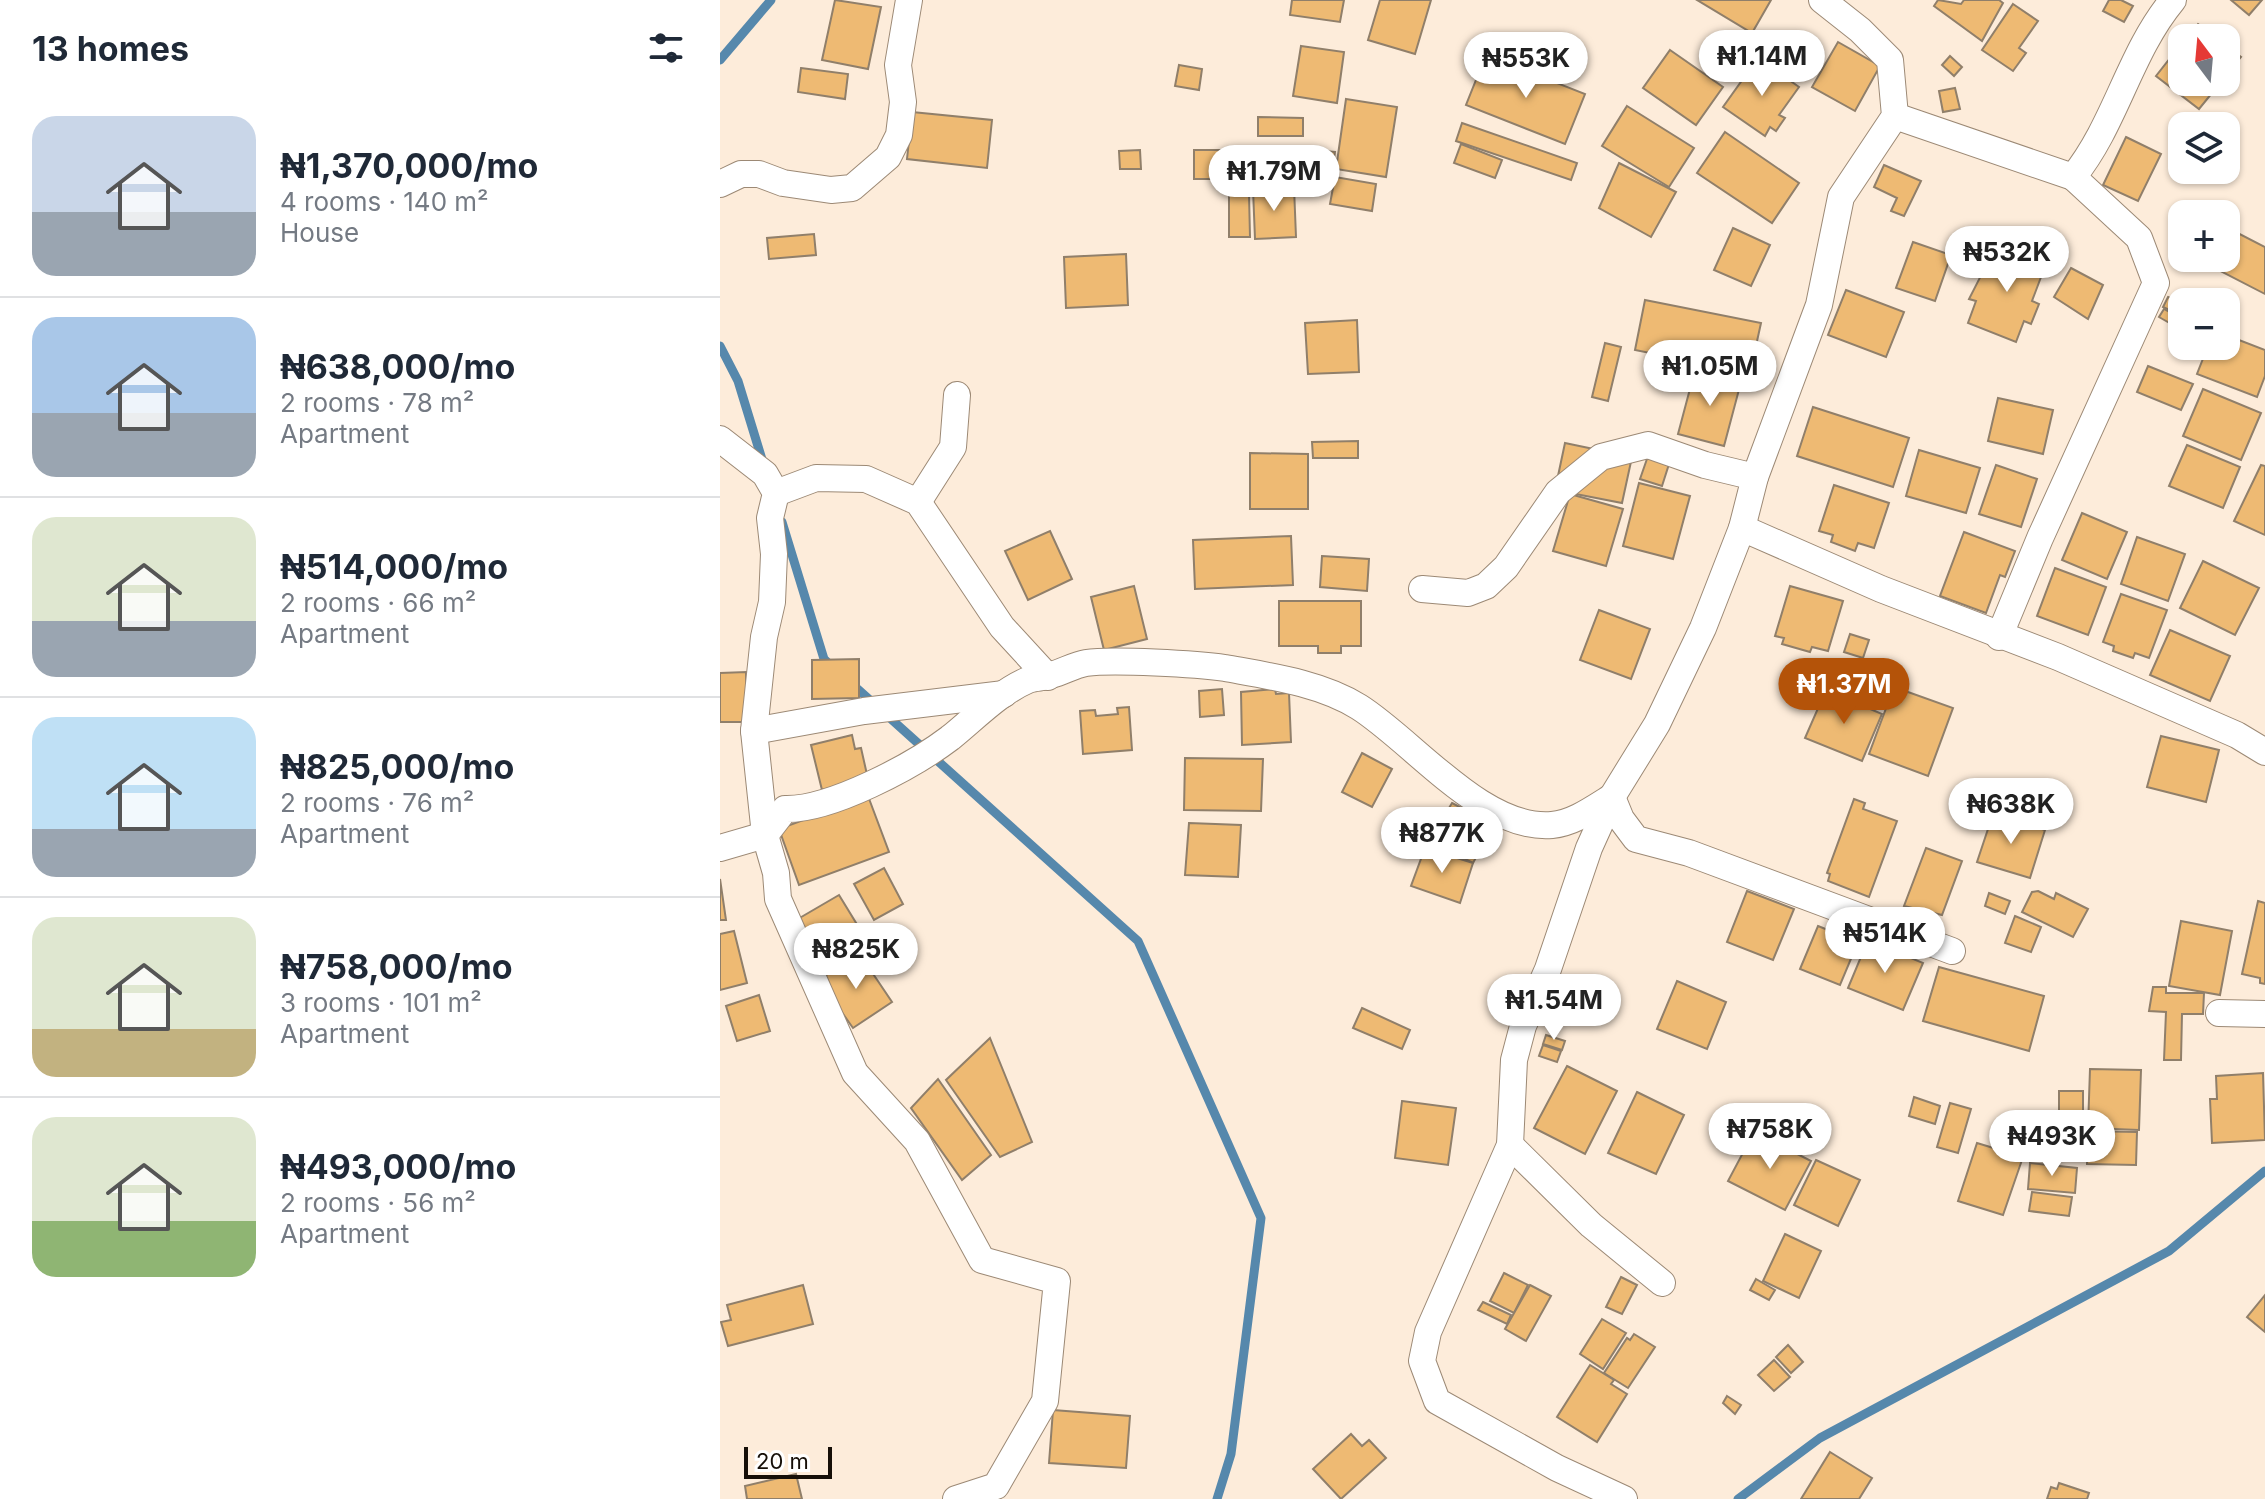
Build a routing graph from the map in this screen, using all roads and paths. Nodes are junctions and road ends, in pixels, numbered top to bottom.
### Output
1 (909, 0) edge
2 (1822, 0) edge
3 (2173, 0) edge
4 (1895, 116) junction
5 (2073, 177) junction
6 (720, 184) edge
7 (957, 395) dead end
8 (720, 439) edge
9 (1755, 477) junction
10 (776, 493) junction
11 (918, 502) junction
12 (1742, 528) junction
13 (1422, 589) dead end
14 (1999, 637) junction
15 (1048, 677) junction
16 (1004, 694) junction
17 (754, 731) junction
18 (2265, 752) edge
19 (1612, 797) junction
20 (765, 835) junction
21 (720, 848) edge
22 (1952, 951) dead end
23 (2219, 1013) dead end
24 (2265, 1014) edge
25 (1510, 1145) junction
26 (1662, 1283) dead end
27 (956, 1499) edge
28 (1624, 1499) edge

1 - 6 street
2 - 4 street
3 - 5 street
4 - 5 street
4 - 9 street
5 - 14 street
7 - 11 street
8 - 10 street
9 - 12 street
9 - 13 street
10 - 11 street
10 - 17 street
11 - 15 street
12 - 14 street
12 - 19 street
14 - 18 street
15 - 16 street
15 - 19 street
16 - 17 street
16 - 20 street
17 - 20 street
19 - 22 street
19 - 25 street
20 - 21 street
20 - 27 street
23 - 24 street
25 - 26 street
25 - 28 street

